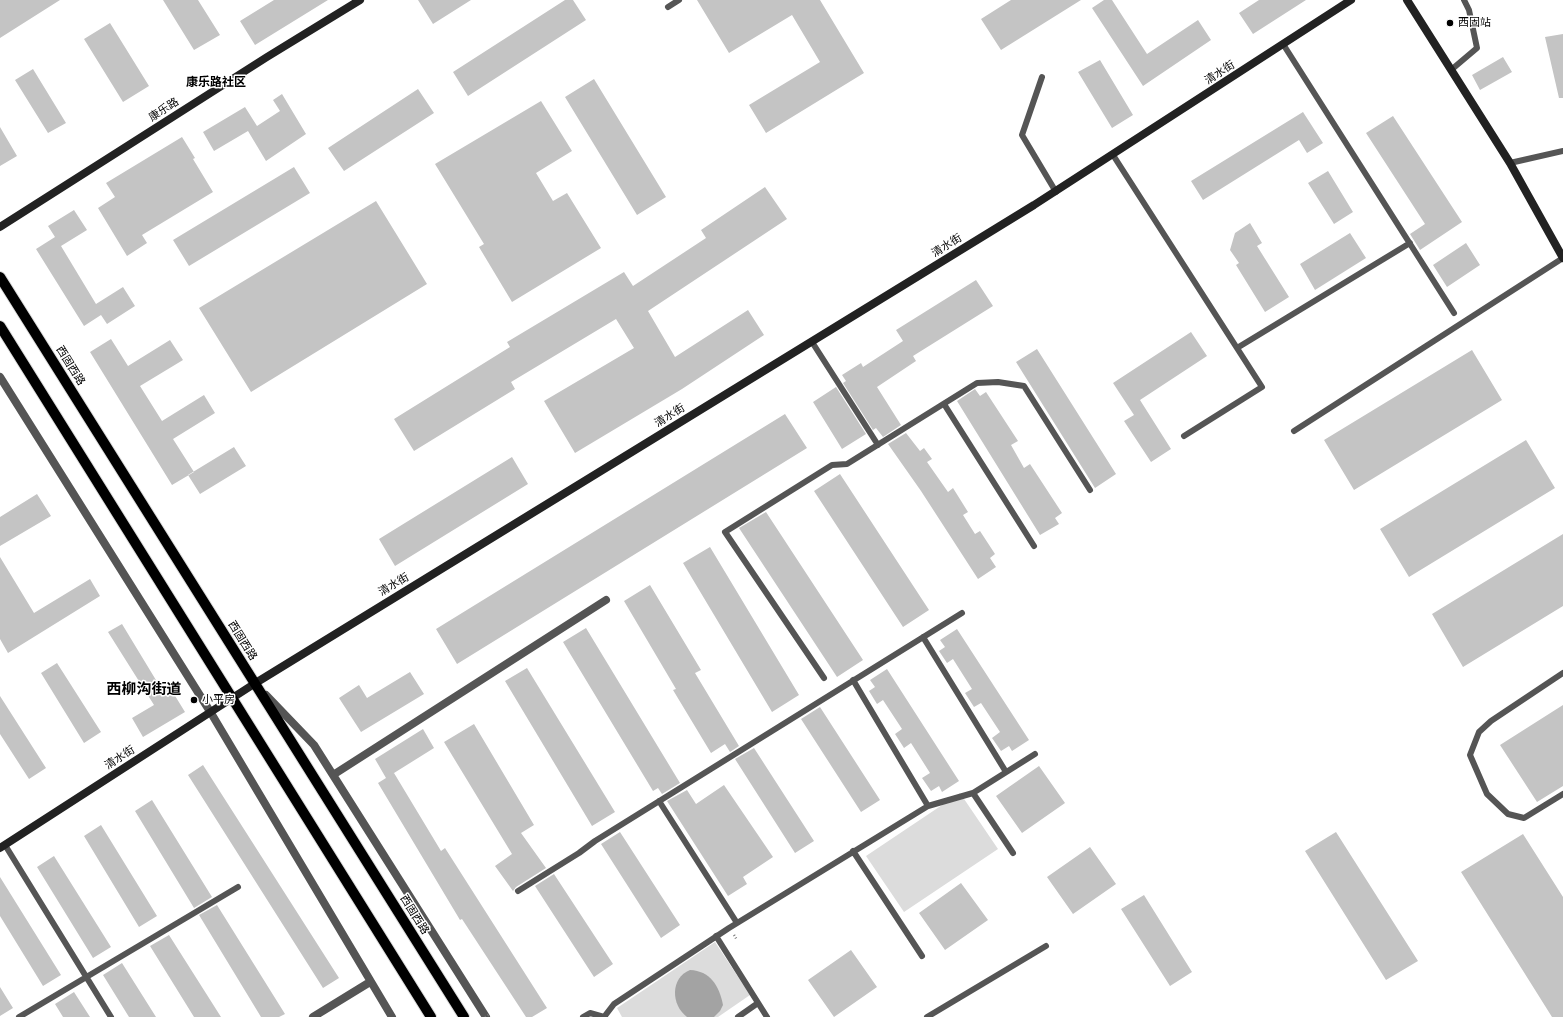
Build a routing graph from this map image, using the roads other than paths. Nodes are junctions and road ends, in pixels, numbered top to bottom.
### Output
1 (360, 0) edge
2 (679, 0) edge
3 (1351, 0) edge
4 (1407, 0) edge
5 (1464, 0) edge
6 (668, 7) dead end
7 (1283, 44) junction
8 (1451, 70) junction
9 (1042, 77) dead end
10 (1563, 151) edge
11 (1114, 155) junction
12 (1510, 163) junction
13 (1056, 192) junction
14 (0, 227) edge
15 (1410, 243) junction
16 (1563, 258) edge
17 (0, 277) edge
18 (1454, 313) dead end
19 (0, 326) edge
20 (812, 342) junction
21 (1237, 348) junction
22 (0, 377) edge
23 (944, 404) junction
24 (1294, 431) dead end
25 (1184, 436) dead end
26 (878, 444) junction
27 (1090, 490) dead end
28 (1034, 546) dead end
29 (606, 600) dead end
30 (962, 613) dead end
31 (923, 637) junction
32 (1563, 674) edge
33 (824, 678) dead end
34 (853, 680) junction
35 (254, 684) junction
36 (233, 698) junction
37 (211, 713) junction
38 (1035, 754) dead end
39 (1006, 772) junction
40 (333, 775) junction
41 (973, 793) junction
42 (1563, 794) edge
43 (659, 801) junction
44 (928, 806) junction
45 (2, 847) edge
46 (853, 852) junction
47 (1013, 853) dead end
48 (238, 887) dead end
49 (518, 891) dead end
50 (737, 923) junction
51 (716, 936) junction
52 (1046, 946) dead end
53 (922, 956) dead end
54 (86, 977) junction
55 (370, 982) junction
56 (758, 1003) junction
57 (487, 1016) edge
58 (19, 1017) edge
59 (111, 1017) edge
60 (313, 1017) edge
61 (392, 1017) edge
62 (431, 1017) edge
63 (464, 1017) edge
64 (583, 1017) edge
65 (604, 1017) edge
66 (738, 1017) edge
67 (767, 1017) edge
68 (927, 1017) edge

1 - 14 street, 康乐路
2 - 6 lane
3 - 7 street, 清水街
4 - 8 street
5 - 8 lane
7 - 11 street, 清水街
7 - 15 lane
8 - 12 street
9 - 13 lane
10 - 12 lane
11 - 13 street, 清水街
11 - 21 lane
12 - 16 street
13 - 20 street, 清水街
15 - 18 lane
15 - 21 lane
16 - 24 lane
17 - 35 main road, 西固西路
19 - 36 main road
20 - 26 lane
20 - 35 street, 清水街
21 - 25 lane
22 - 37 street
23 - 26 lane
23 - 27 lane
23 - 28 lane
26 - 33 lane
29 - 40 street
30 - 31 lane
31 - 34 lane
31 - 39 lane
32 - 42 lane
34 - 43 lane
34 - 44 lane
35 - 36 street, 清水街
35 - 40 street
35 - 63 main road, 西固西路
36 - 37 street, 清水街
36 - 62 main road
37 - 45 street, 清水街
37 - 55 street
38 - 39 lane
39 - 41 lane
40 - 57 street
41 - 44 lane
41 - 47 lane
43 - 49 lane
43 - 50 lane
44 - 46 lane
45 - 54 lane
46 - 50 lane
46 - 53 lane
48 - 54 lane
50 - 51 lane
51 - 56 lane
51 - 65 lane
52 - 68 lane
54 - 58 lane
54 - 59 lane
55 - 60 street
55 - 61 street
56 - 66 lane
56 - 67 lane
64 - 65 lane

